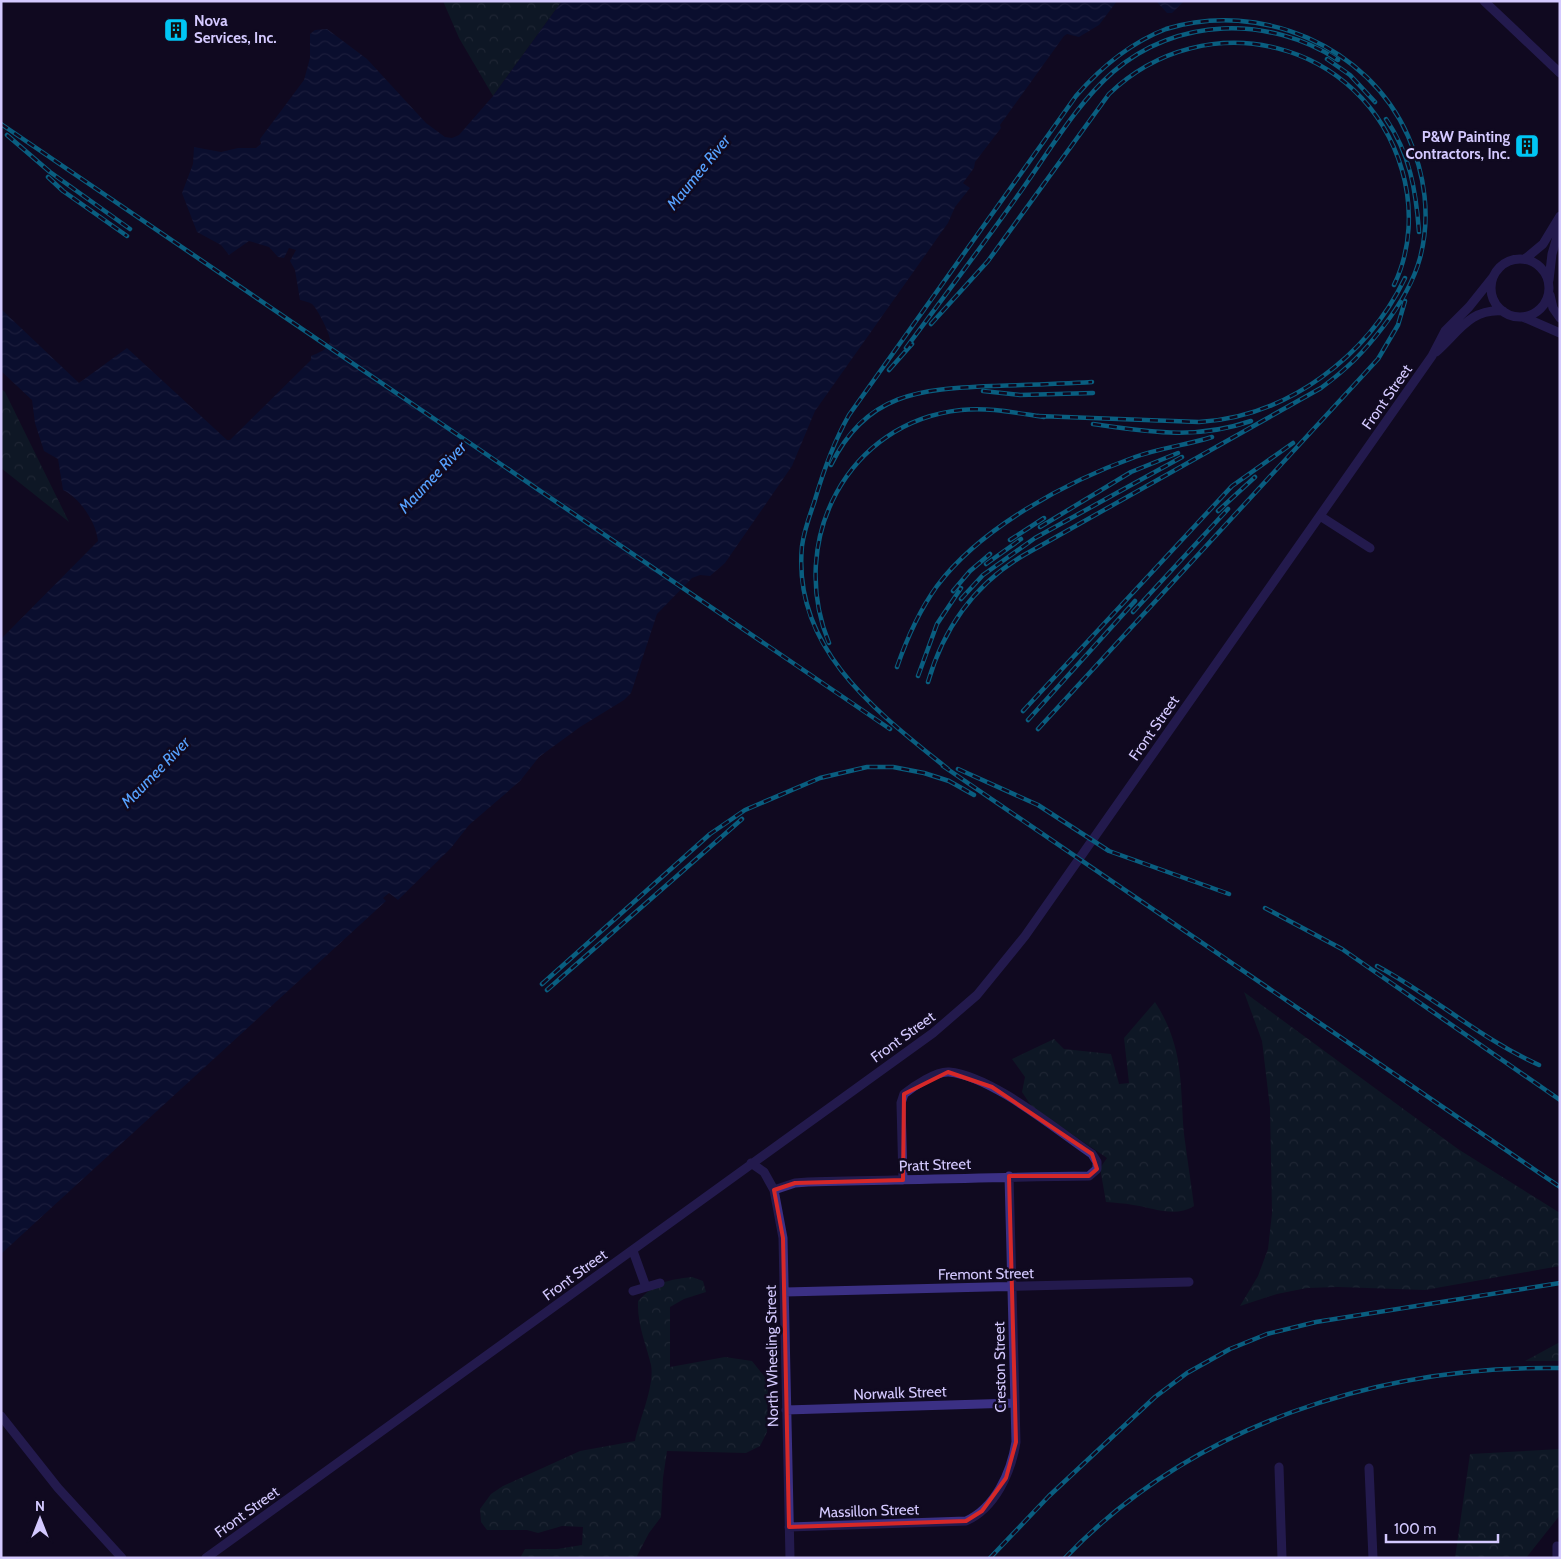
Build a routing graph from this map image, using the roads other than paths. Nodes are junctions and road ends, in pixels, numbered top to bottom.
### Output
1 (1484, 1) edge
2 (1560, 73) edge
3 (1560, 216) edge
4 (1560, 227) edge
5 (1524, 259) junction
6 (1493, 278) junction
7 (1549, 288) junction
8 (1503, 311) junction
9 (1522, 317) junction
10 (1560, 318) edge
11 (1560, 333) edge
12 (1432, 356) junction
13 (1320, 516) junction
14 (1370, 548) dead end
15 (751, 1163) junction
16 (1010, 1176) junction
17 (903, 1180) junction
18 (774, 1190) junction
19 (633, 1251) junction
20 (1189, 1282) dead end
21 (660, 1283) dead end
22 (646, 1287) junction
23 (1012, 1287) junction
24 (633, 1291) dead end
25 (784, 1292) junction
26 (1014, 1403) junction
27 (786, 1410) junction
28 (1, 1416) edge
29 (1279, 1467) dead end
30 (1368, 1468) dead end
31 (949, 1523) joint
32 (790, 1527) junction
33 (1557, 1546) dead end
34 (122, 1558) edge
35 (206, 1558) edge
36 (790, 1558) edge
37 (1282, 1558) edge
38 (1373, 1558) edge
39 (1557, 1558) edge

1 - 2 street
3 - 5 street
4 - 7 street
5 - 6 street
5 - 7 street
6 - 8 street
6 - 12 street, Front Street
7 - 9 street
7 - 10 street
8 - 9 street
8 - 12 street, Front Street
9 - 11 street
12 - 13 street, Front Street
13 - 14 street
13 - 15 street, Front Street
15 - 18 street, North Wheeling Street
15 - 19 street, Front Street
16 - 17 street, Pratt Street
16 - 17 street, Pratt Street
16 - 23 street, Creston Street
17 - 18 street, Pratt Street
18 - 25 street, North Wheeling Street
19 - 22 street
19 - 35 street, Front Street
20 - 23 street, Fremont Street
21 - 22 street
22 - 24 street
23 - 25 street, Fremont Street
23 - 26 street, Creston Street
25 - 27 street, North Wheeling Street
26 - 27 street, Norwalk Street
26 - 31 street, Creston Street
27 - 32 street, North Wheeling Street
28 - 34 street
29 - 37 street
30 - 38 street
31 - 32 street, Massillon Street
32 - 36 street, North Wheeling Street
33 - 39 street

